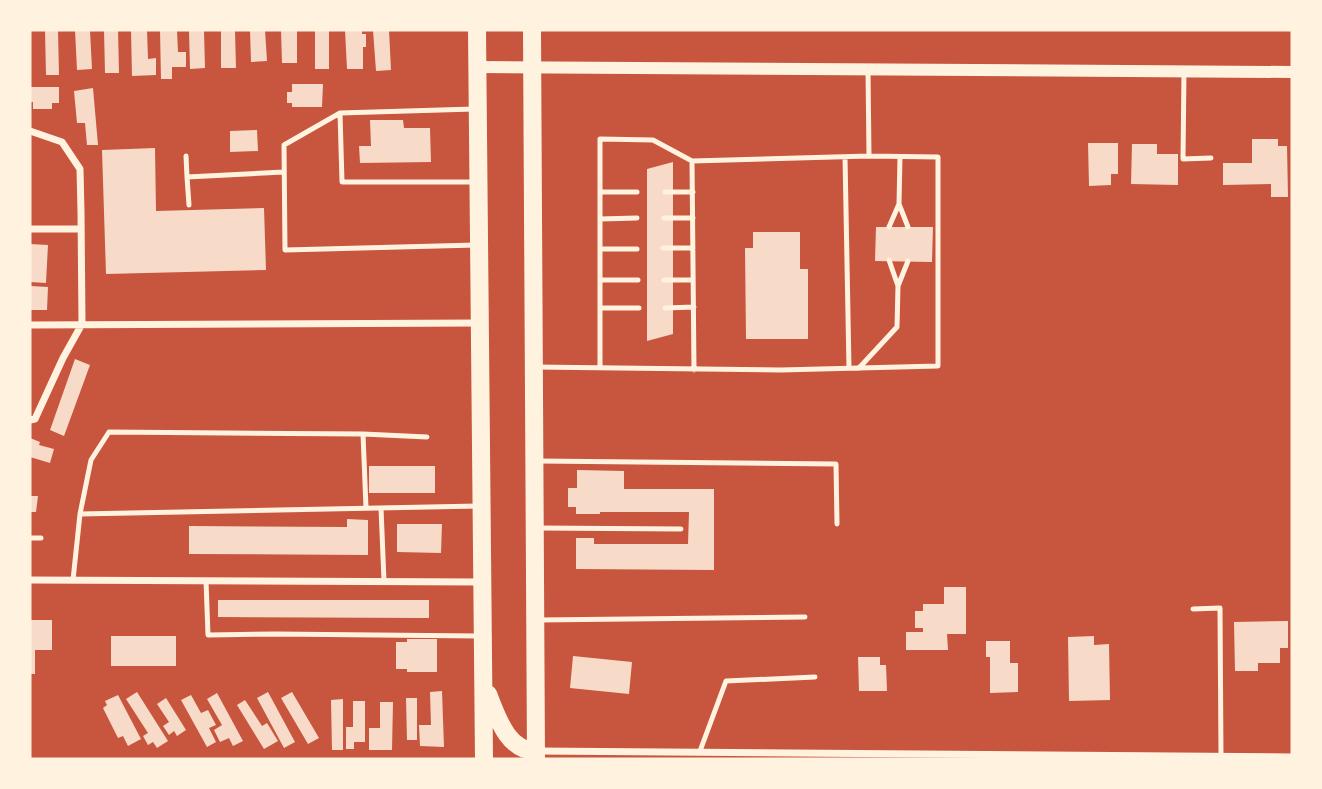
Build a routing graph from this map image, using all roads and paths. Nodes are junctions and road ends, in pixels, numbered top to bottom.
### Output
1 (477, 30) edge
2 (532, 30) edge
3 (478, 67) junction
4 (532, 67) junction
5 (868, 70) junction
6 (1184, 71) junction
7 (1292, 72) edge
8 (478, 109) junction
9 (340, 113) junction
10 (30, 131) edge
11 (186, 156) dead end
12 (869, 156) junction
13 (845, 157) junction
14 (900, 157) junction
15 (1211, 158) dead end
16 (692, 162) junction
17 (284, 172) junction
18 (187, 177) junction
19 (478, 182) junction
20 (600, 192) junction
21 (637, 192) dead end
22 (665, 192) dead end
23 (693, 192) junction
24 (899, 204) junction
25 (188, 205) dead end
26 (637, 218) dead end
27 (664, 218) dead end
28 (693, 218) junction
29 (600, 219) junction
30 (889, 227) dead end
31 (908, 227) dead end
32 (30, 229) edge
33 (81, 229) junction
34 (479, 245) junction
35 (663, 248) dead end
36 (693, 248) junction
37 (600, 249) junction
38 (637, 249) dead end
39 (889, 260) dead end
40 (908, 261) dead end
41 (600, 280) junction
42 (638, 280) dead end
43 (664, 280) dead end
44 (693, 280) junction
45 (898, 286) junction
46 (694, 307) junction
47 (600, 308) junction
48 (639, 308) dead end
49 (665, 308) dead end
50 (480, 323) junction
51 (82, 324) junction
52 (30, 325) edge
53 (533, 367) junction
54 (600, 368) junction
55 (849, 368) junction
56 (859, 368) junction
57 (694, 370) junction
58 (30, 420) edge
59 (363, 434) junction
60 (427, 437) dead end
61 (534, 461) junction
62 (482, 506) junction
63 (366, 508) junction
64 (381, 508) junction
65 (80, 514) junction
66 (837, 524) dead end
67 (535, 528) junction
68 (681, 529) dead end
69 (30, 538) edge
70 (41, 538) dead end
71 (30, 580) edge
72 (73, 580) junction
73 (206, 581) junction
74 (384, 581) junction
75 (482, 582) junction
76 (1193, 608) dead end
77 (805, 617) dead end
78 (535, 620) junction
79 (483, 636) junction
80 (815, 677) dead end
81 (484, 684) junction
82 (701, 751) junction
83 (536, 755) edge
84 (831, 756) edge
85 (1221, 757) junction
86 (1292, 757) edge
87 (484, 759) edge

1 - 3 main road
2 - 4 main road
3 - 4 street
3 - 8 main road
4 - 5 street
4 - 53 main road
5 - 6 street
5 - 12 lane
6 - 7 street
6 - 15 lane
8 - 9 lane
8 - 19 main road
9 - 17 lane
9 - 19 lane
10 - 33 street
11 - 18 lane
12 - 13 lane
12 - 14 lane
13 - 16 lane
13 - 55 lane
14 - 24 lane
14 - 56 lane
16 - 20 lane
16 - 23 lane
17 - 18 lane
17 - 34 lane
18 - 25 lane
19 - 34 main road
20 - 21 lane
20 - 29 lane
22 - 23 lane
23 - 28 lane
24 - 30 lane
24 - 31 lane
26 - 29 lane
27 - 28 lane
28 - 36 lane
29 - 37 lane
32 - 33 street
33 - 51 street
34 - 50 main road
35 - 36 lane
36 - 44 lane
37 - 38 lane
37 - 41 lane
39 - 45 lane
40 - 45 lane
41 - 42 lane
41 - 47 lane
43 - 44 lane
44 - 46 lane
45 - 56 lane
46 - 49 lane
46 - 57 lane
47 - 48 lane
47 - 54 lane
50 - 51 street
50 - 62 main road
51 - 52 street
51 - 58 street
53 - 54 lane
53 - 61 main road
54 - 57 lane
55 - 56 lane
55 - 57 lane
59 - 60 lane
59 - 63 lane
59 - 65 lane
61 - 66 lane
61 - 67 main road
62 - 64 lane
62 - 75 main road
63 - 64 lane
63 - 65 lane
64 - 74 lane
65 - 72 lane
67 - 68 lane
67 - 78 main road
69 - 70 lane
71 - 72 street
72 - 73 street
73 - 74 street
73 - 79 lane
74 - 75 street
75 - 79 main road
76 - 85 lane
77 - 78 lane
78 - 83 main road
79 - 81 main road
80 - 82 lane
81 - 83 main road
81 - 87 main road
82 - 83 street
82 - 84 street
84 - 85 street
85 - 86 street

